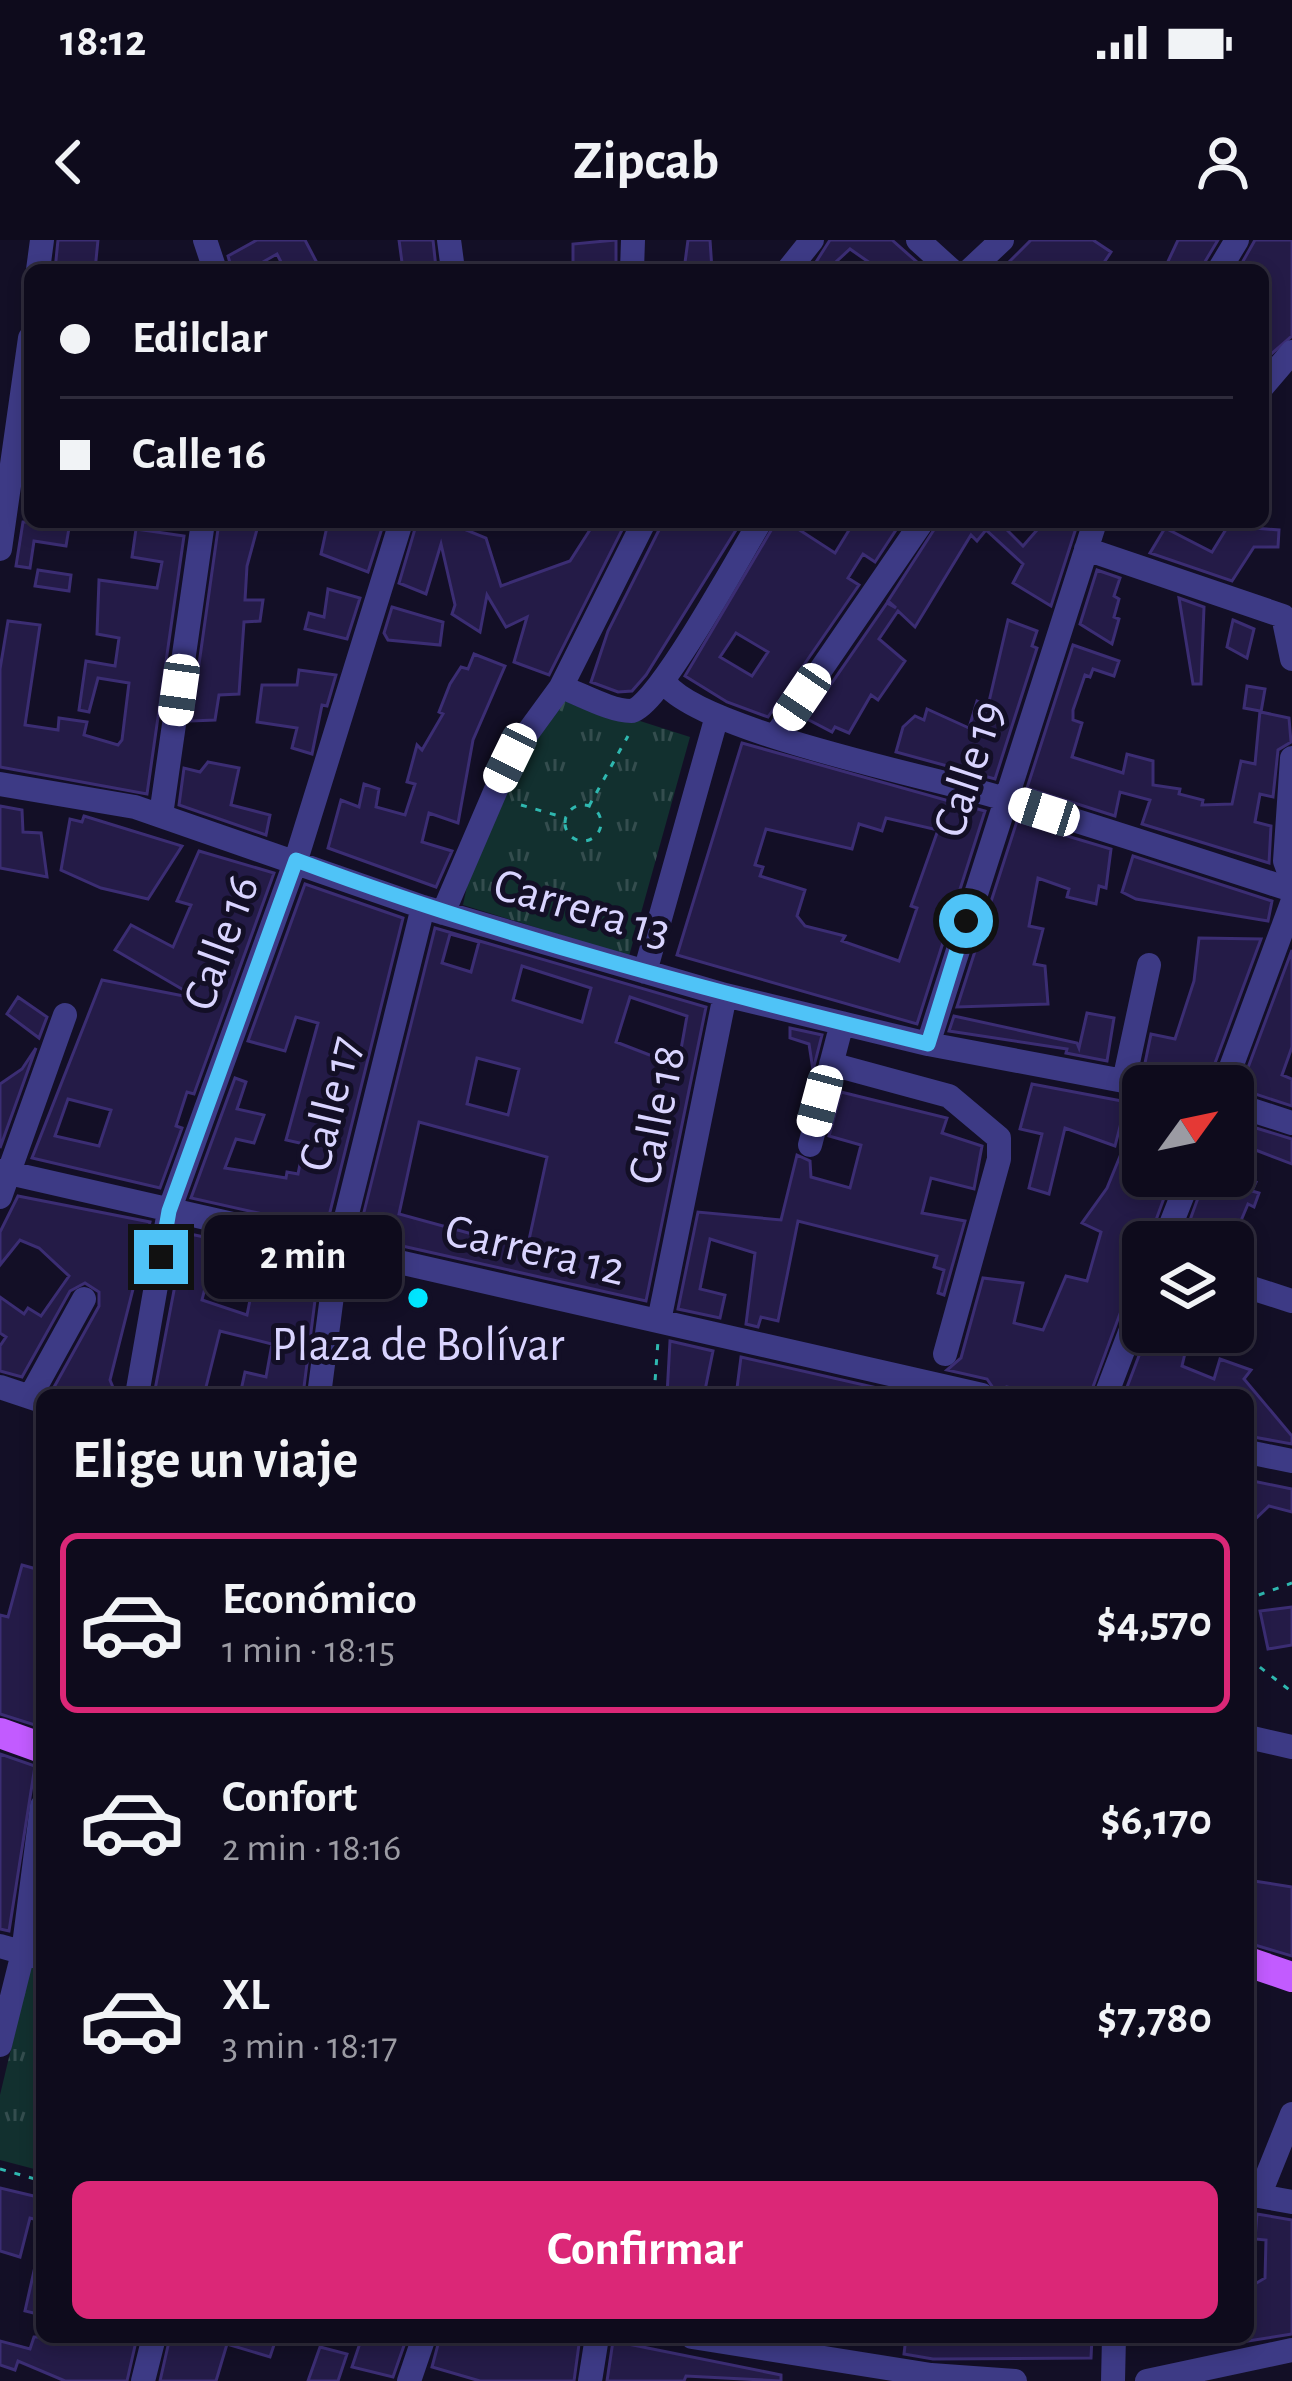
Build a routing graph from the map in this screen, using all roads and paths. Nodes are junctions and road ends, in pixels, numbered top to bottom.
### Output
1 (812, 240) edge
2 (918, 240) edge
3 (1002, 240) edge
4 (793, 264) edge
5 (944, 264) edge
6 (976, 264) edge
7 (1292, 352) edge
8 (1269, 379) edge
9 (24, 434) edge
10 (22, 466) edge
11 (202, 528) edge
12 (399, 528) edge
13 (641, 528) edge
14 (756, 528) edge
15 (918, 528) edge
16 (1093, 528) edge
17 (0, 549) edge
18 (1087, 549) junction
19 (1292, 659) edge
20 (665, 683) junction
21 (561, 686) junction
22 (643, 708) junction
23 (717, 716) junction
24 (776, 735) junction
25 (1292, 758) edge
26 (0, 784) edge
27 (1003, 798) junction
28 (521, 806) dead end
29 (589, 806) junction
30 (161, 815) junction
31 (566, 818) junction
32 (296, 860) junction
33 (1292, 880) edge
34 (1292, 890) edge
35 (1292, 903) edge
36 (433, 910) junction
37 (1149, 964) dead end
38 (645, 972) junction
39 (724, 994) junction
40 (65, 1015) dead end
41 (842, 1023) junction
42 (928, 1044) junction
43 (831, 1064) junction
44 (1139, 1065) edge
45 (1232, 1065) edge
46 (1122, 1080) edge
47 (1254, 1111) edge
48 (1292, 1123) edge
49 (810, 1145) dead end
50 (2, 1180) edge
51 (169, 1211) junction
52 (338, 1250) junction
53 (1254, 1289) edge
54 (84, 1299) dead end
55 (1292, 1301) edge
56 (659, 1321) junction
57 (1122, 1353) edge
58 (944, 1354) dead end
59 (0, 1387) edge
60 (41, 1389) edge
61 (138, 1389) edge
62 (320, 1389) edge
63 (654, 1389) edge
64 (956, 1389) edge
65 (1108, 1389) edge
66 (36, 1399) edge
67 (1254, 1453) edge
68 (1292, 1461) edge
69 (1292, 1583) edge
70 (1254, 1598) edge
71 (1254, 1663) edge
72 (1292, 1692) edge
73 (0, 1733) edge
74 (1254, 1738) edge
75 (36, 1746) edge
76 (1292, 1747) edge
77 (36, 1850) edge
78 (22, 1952) edge
79 (1254, 1964) edge
80 (1292, 1977) edge
81 (0, 2045) edge
82 (1292, 2114) edge
83 (0, 2169) edge
84 (36, 2179) edge
85 (1254, 2195) edge
86 (1292, 2202) edge
87 (152, 2343) edge
88 (422, 2343) edge
89 (595, 2343) edge
90 (731, 2343) edge
91 (1114, 2343) edge
92 (1292, 2350) edge
93 (143, 2381) edge
94 (410, 2381) edge
95 (590, 2381) edge
96 (1015, 2381) edge
97 (1112, 2381) edge
98 (1147, 2381) edge

1 - 4 street
2 - 5 street
3 - 6 street
7 - 8 street
9 - 10 street
10 - 17 street
11 - 30 street
12 - 32 street, Calle 16
13 - 21 street, Calle 17
14 - 20 street
15 - 24 street
16 - 18 street, Calle 19
18 - 19 street
18 - 27 street, Calle 19
20 - 22 street
20 - 23 street
21 - 22 street
21 - 36 street, Calle 17
22 - 29 path
23 - 24 street
23 - 38 street
24 - 27 street
25 - 33 street
26 - 30 street, Carrera 13
27 - 34 street
27 - 42 street, Calle 19
28 - 31 path
29 - 31 path
29 - 31 path
30 - 32 street, Carrera 13
32 - 36 street, Carrera 13
32 - 51 street, Calle 16
35 - 45 street
36 - 38 street, Carrera 13
36 - 52 street, Calle 17
37 - 44 street
38 - 39 street, Carrera 13
39 - 41 street, Carrera 13
39 - 56 street, Calle 18
40 - 50 street
41 - 42 street, Carrera 13
41 - 43 street
42 - 46 street, Carrera 13
43 - 49 street
43 - 58 street
47 - 48 street
50 - 51 street, Carrera 12
51 - 52 street, Carrera 12
51 - 61 street, Calle 16
52 - 56 street, Carrera 12
52 - 62 street, Calle 17
53 - 55 street
54 - 60 street
56 - 63 path
56 - 64 street, Carrera 12
57 - 65 street
59 - 66 street
67 - 68 street
69 - 70 path
71 - 72 path
73 - 75 main road
74 - 76 street
77 - 78 street
78 - 81 street
79 - 80 main road
82 - 85 street
83 - 84 path
85 - 86 street
87 - 93 street
88 - 94 street
89 - 95 street
90 - 96 street
91 - 97 street
92 - 98 street

